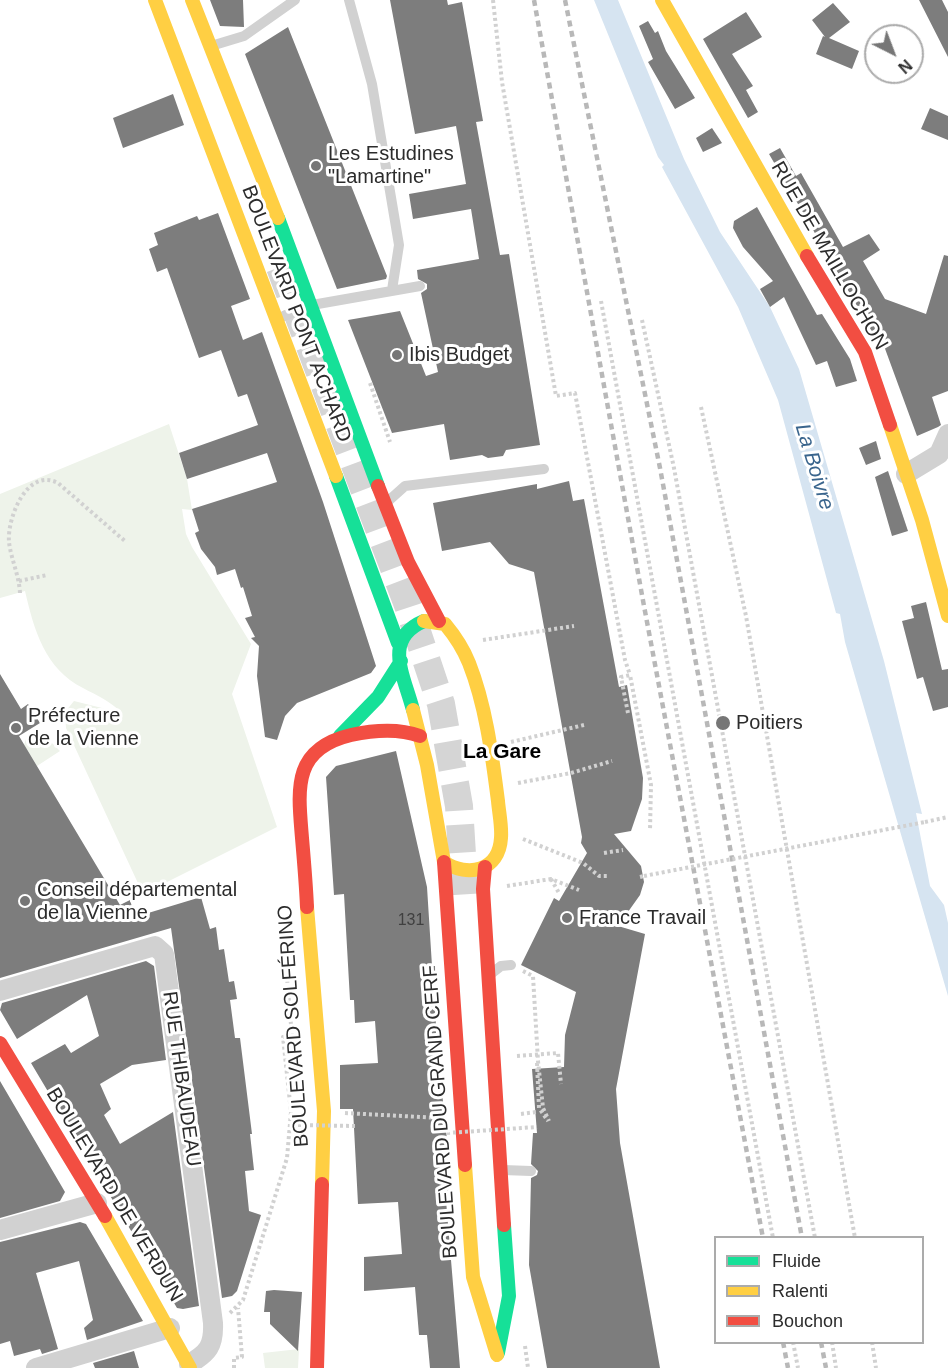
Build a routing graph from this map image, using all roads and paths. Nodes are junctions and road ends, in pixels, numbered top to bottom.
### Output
1 (154, 0) edge
2 (192, 0) edge
3 (295, 0) edge
4 (349, 0) edge
5 (493, 0) edge
6 (662, 0) edge
7 (211, 46) junction
8 (420, 286) dead end
9 (392, 290) junction
10 (601, 301) dead end
11 (312, 305) junction
12 (278, 318) junction
13 (642, 320) dead end
14 (370, 383) dead end
15 (701, 407) dead end
16 (948, 434) edge
17 (391, 446) dead end
18 (544, 469) dead end
19 (906, 474) junction
20 (386, 503) junction
21 (126, 542) dead end
22 (47, 575) dead end
23 (19, 581) junction
24 (20, 593) dead end
25 (948, 616) edge
26 (440, 621) junction
27 (574, 626) dead end
28 (478, 641) dead end
29 (398, 643) junction
30 (401, 661) junction
31 (630, 675) junction
32 (628, 713) dead end
33 (584, 725) dead end
34 (340, 736) junction
35 (420, 736) junction
36 (504, 744) dead end
37 (612, 761) dead end
38 (512, 784) dead end
39 (948, 817) edge
40 (650, 831) dead end
41 (783, 833) junction
42 (517, 836) dead end
43 (741, 840) junction
44 (700, 846) junction
45 (786, 849) junction
46 (623, 850) dead end
47 (604, 853) dead end
48 (744, 857) junction
49 (444, 862) junction
50 (703, 864) junction
51 (485, 867) junction
52 (607, 876) dead end
53 (642, 876) dead end
54 (551, 879) junction
55 (792, 879) junction
56 (496, 888) dead end
57 (750, 888) junction
58 (579, 890) dead end
59 (559, 893) dead end
60 (709, 895) junction
61 (511, 965) joint
62 (489, 975) junction
63 (0, 991) edge
64 (291, 1036) dead end
65 (0, 1043) edge
66 (537, 1054) junction
67 (516, 1056) dead end
68 (538, 1061) junction
69 (561, 1084) dead end
70 (342, 1112) dead end
71 (536, 1112) dead end
72 (520, 1114) dead end
73 (442, 1118) dead end
74 (290, 1125) junction
75 (355, 1126) dead end
76 (537, 1127) dead end
77 (447, 1133) dead end
78 (503, 1170) junction
79 (531, 1172) dead end
80 (97, 1203) junction
81 (0, 1230) edge
82 (773, 1236) edge
83 (814, 1236) edge
84 (855, 1236) edge
85 (493, 1297) dead end
86 (243, 1300) dead end
87 (238, 1308) dead end
88 (170, 1328) junction
89 (793, 1344) edge
90 (832, 1344) edge
91 (872, 1344) edge
92 (498, 1362) edge
93 (189, 1366) edge
94 (36, 1368) edge
95 (234, 1368) edge
96 (317, 1368) edge
97 (798, 1368) edge
98 (836, 1368) edge
99 (876, 1368) edge

1 - 12 street, BOULEVARD PONT ACHARD
2 - 7 street, BOULEVARD PONT ACHARD
3 - 7 lane
4 - 9 lane
5 - 31 path
6 - 19 street, RUE DE MAILLOCHON
7 - 11 street, BOULEVARD PONT ACHARD
8 - 9 lane
9 - 11 lane
10 - 44 path
11 - 12 lane
11 - 20 street, BOULEVARD PONT ACHARD
12 - 29 street, BOULEVARD PONT ACHARD
13 - 43 path
14 - 17 path
15 - 41 path
16 - 19 street
18 - 20 lane
19 - 25 street, RUE DE MAILLOCHON
20 - 26 street, BOULEVARD PONT ACHARD
21 - 23 path
22 - 23 path
23 - 24 path
26 - 29 street
26 - 51 street, BOULEVARD PONT ACHARD
27 - 28 path
29 - 30 street, BOULEVARD PONT ACHARD
30 - 34 street, BOULEVARD SOLFÉRINO
30 - 35 street, BOULEVARD PONT ACHARD
31 - 32 path
31 - 40 path
33 - 36 path
34 - 35 street, BOULEVARD SOLFÉRINO
34 - 96 street, BOULEVARD SOLFÉRINO
35 - 49 street, BOULEVARD DU GRAND CERF
37 - 38 path
39 - 45 path, bridge
41 - 45 path
41 - 55 path
42 - 52 path
43 - 48 path
43 - 57 path
44 - 50 path
44 - 60 path
45 - 48 path, bridge
45 - 55 path
46 - 47 path
48 - 50 path, bridge
48 - 57 path
49 - 51 street
49 - 92 street, BOULEVARD DU GRAND CERF
50 - 53 path, bridge
50 - 60 path
51 - 62 street
54 - 56 path
54 - 58 path
54 - 59 path
55 - 84 path
57 - 83 path
60 - 82 path
61 - 62 lane
61 - 66 path
62 - 78 street
63 - 93 street, RUE THIBAUDEAU
64 - 74 path
65 - 80 street, BOULEVARD DE VERDUN
66 - 67 path
66 - 68 path
66 - 69 path
68 - 68 path
70 - 73 path
71 - 72 path
74 - 75 path, bridge
74 - 86 path
76 - 77 path, bridge
78 - 79 lane
78 - 92 street
80 - 81 street
80 - 88 street, BOULEVARD DE VERDUN
85 - 92 street
87 - 95 path
88 - 93 street, BOULEVARD DE VERDUN
88 - 94 street
89 - 97 path
90 - 98 path
91 - 99 path

